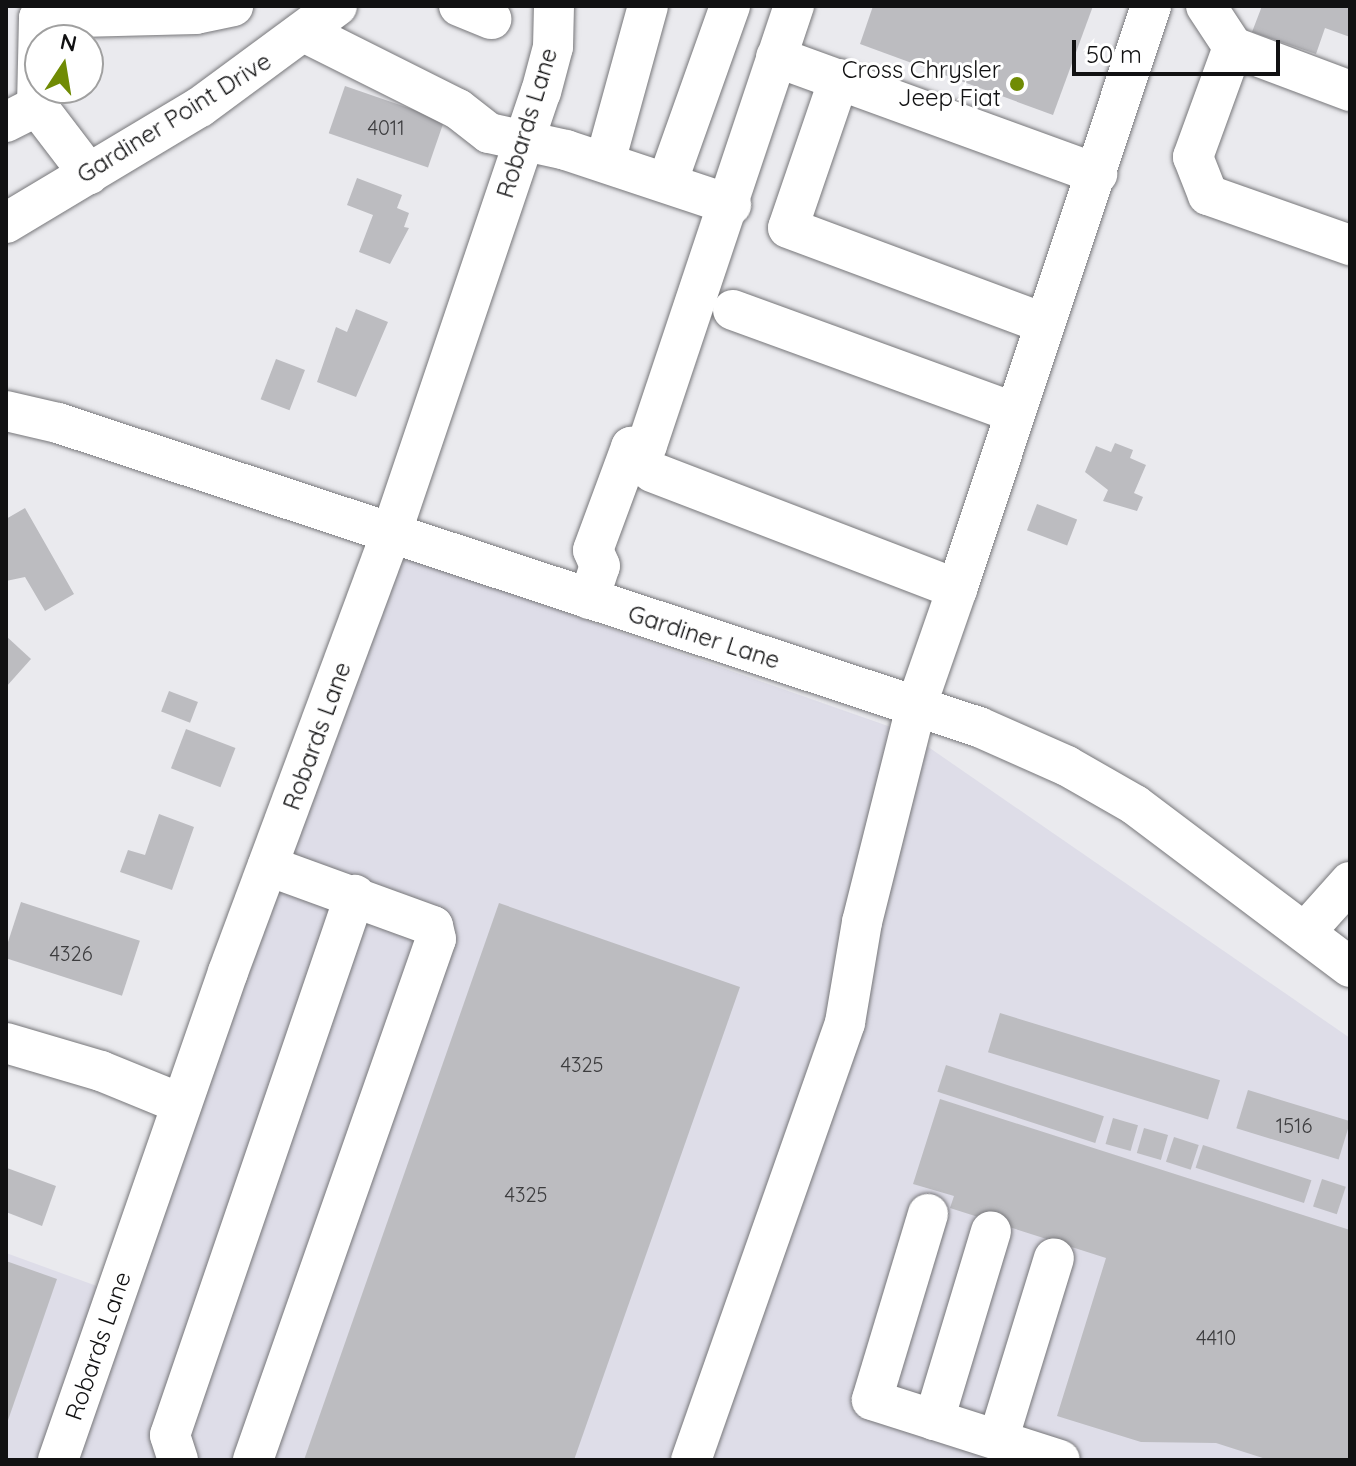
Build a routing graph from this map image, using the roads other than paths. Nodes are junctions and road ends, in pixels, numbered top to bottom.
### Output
1 (233, 6) edge
2 (337, 6) edge
3 (554, 6) edge
4 (648, 6) edge
5 (730, 6) edge
6 (794, 6) edge
7 (1151, 6) edge
8 (1206, 6) edge
9 (23, 17) edge
10 (306, 33) junction
11 (1233, 47) junction
12 (776, 57) junction
13 (839, 79) junction
14 (1350, 91) edge
15 (22, 114) edge
16 (524, 139) junction
17 (605, 162) junction
18 (89, 174) junction
19 (1097, 174) junction
20 (667, 183) junction
21 (731, 205) junction
22 (6, 223) edge
23 (1350, 245) edge
24 (733, 310) dead end
25 (1044, 323) junction
26 (6, 411) edge
27 (1013, 412) junction
28 (649, 458) junction
29 (391, 534) junction
30 (594, 583) junction
31 (957, 589) junction
32 (916, 707) junction
33 (268, 866) junction
34 (1350, 882) edge
35 (355, 895) junction
36 (1306, 931) junction
37 (1350, 967) edge
38 (6, 1043) edge
39 (182, 1104) junction
40 (928, 1214) dead end
41 (991, 1231) dead end
42 (1054, 1258) dead end
43 (934, 1420) junction
44 (998, 1440) junction
45 (58, 1460) edge
46 (178, 1460) edge
47 (253, 1460) edge
48 (691, 1460) edge
49 (1060, 1460) edge

1 - 9 street
2 - 10 street, Gardiner Point Drive
3 - 16 street, Robards Lane
4 - 17 street
5 - 20 street
6 - 12 street
7 - 19 street
8 - 11 street
9 - 15 street
10 - 16 street
10 - 18 street, Gardiner Point Drive
11 - 14 street
11 - 23 street
12 - 13 street
12 - 21 street
13 - 19 street
13 - 25 street
15 - 18 street
16 - 17 street
16 - 29 street, Robards Lane
17 - 20 street
18 - 22 street, Gardiner Point Drive
19 - 25 street
20 - 21 street
21 - 28 street
24 - 27 street
25 - 27 street
26 - 29 street, Gardiner Lane
27 - 31 street
28 - 30 street
28 - 31 street
29 - 30 street, Gardiner Lane
29 - 33 street, Robards Lane
30 - 32 street, Gardiner Lane
31 - 32 street
32 - 36 street, Gardiner Lane
32 - 48 street
33 - 35 street
33 - 39 street, Robards Lane
34 - 36 street
35 - 46 street
35 - 47 street
36 - 37 street, Gardiner Lane
38 - 39 street
39 - 45 street, Robards Lane
40 - 43 street
41 - 43 street
42 - 44 street
43 - 44 street
44 - 49 street

